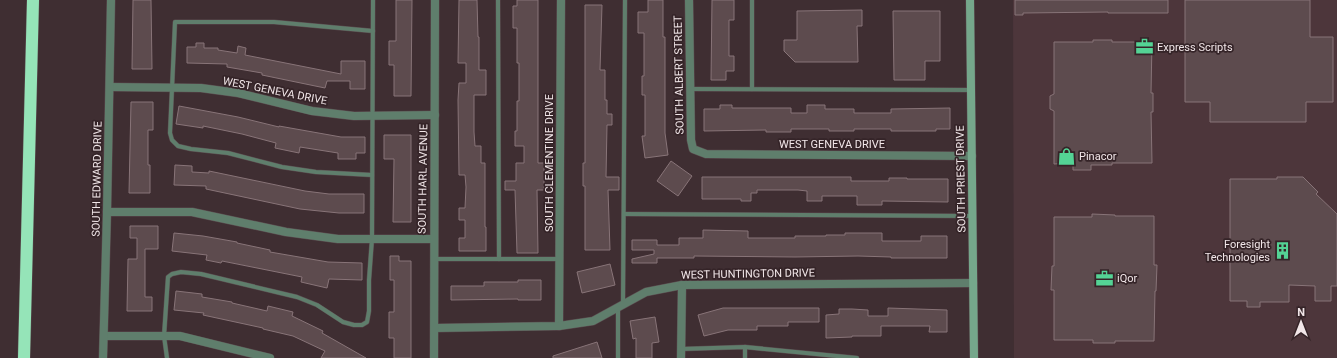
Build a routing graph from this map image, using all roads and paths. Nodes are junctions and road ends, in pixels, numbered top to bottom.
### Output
1 (33, 0) edge
2 (111, 0) edge
3 (373, 0) edge
4 (435, 0) edge
5 (498, 0) edge
6 (561, 0) edge
7 (625, 0) edge
8 (689, 0) edge
9 (752, 0) edge
10 (970, 0) edge
11 (373, 31) junction
12 (110, 87) junction
13 (172, 87) junction
14 (690, 89) junction
15 (752, 89) junction
16 (971, 90) junction
17 (435, 115) junction
18 (372, 116) junction
19 (693, 149) joint
20 (972, 156) junction
21 (372, 175) junction
22 (107, 212) junction
23 (624, 214) junction
24 (973, 216) junction
25 (372, 239) junction
26 (434, 239) junction
27 (434, 259) junction
28 (499, 259) junction
29 (560, 259) junction
30 (973, 283) junction
31 (682, 285) junction
32 (621, 306) junction
33 (559, 326) junction
34 (435, 328) junction
35 (104, 336) junction
36 (164, 336) junction
37 (745, 347) junction
38 (681, 349) junction
39 (260, 356) edge
40 (24, 358) edge
41 (103, 358) edge
42 (167, 358) edge
43 (270, 358) edge
44 (434, 358) edge
45 (618, 358) edge
46 (681, 358) edge
47 (745, 358) edge
48 (857, 358) edge
49 (974, 358) edge

1 - 40 highway
2 - 12 street, SOUTH EDWARD DRIVE
3 - 11 lane
4 - 17 street, SOUTH HARL AVENUE
5 - 28 lane
6 - 29 street, SOUTH CLEMENTINE DRIVE
7 - 23 lane
8 - 14 street, SOUTH ALBERT STREET
9 - 15 lane
10 - 16 main road, SOUTH PRIEST DRIVE
11 - 13 lane
11 - 18 lane
12 - 13 street, WEST GENEVA DRIVE
12 - 22 street, SOUTH EDWARD DRIVE
13 - 18 street, WEST GENEVA DRIVE
13 - 21 lane
14 - 15 lane
14 - 19 street, SOUTH ALBERT STREET
15 - 16 lane
16 - 20 main road, SOUTH PRIEST DRIVE
17 - 18 street, WEST GENEVA DRIVE
17 - 26 street, SOUTH HARL AVENUE
18 - 21 lane
19 - 20 street, WEST GENEVA DRIVE
20 - 24 main road, SOUTH PRIEST DRIVE
21 - 25 lane
22 - 25 street
22 - 35 street, SOUTH EDWARD DRIVE
23 - 24 lane
23 - 32 lane
24 - 30 main road, SOUTH PRIEST DRIVE
25 - 26 street
25 - 36 lane
26 - 27 street, SOUTH HARL AVENUE
27 - 28 lane
27 - 34 street, SOUTH HARL AVENUE
28 - 29 lane
29 - 33 street, SOUTH CLEMENTINE DRIVE
30 - 31 street, WEST HUNTINGTON DRIVE
30 - 49 main road, SOUTH PRIEST DRIVE
31 - 32 street, WEST HUNTINGTON DRIVE
31 - 38 street
32 - 33 street, WEST HUNTINGTON DRIVE
32 - 45 lane
33 - 34 street, WEST HUNTINGTON DRIVE
34 - 44 street, SOUTH HARL AVENUE
35 - 36 street
35 - 41 street, SOUTH EDWARD DRIVE
36 - 39 street
36 - 42 lane
37 - 38 lane
37 - 47 lane
37 - 48 lane
38 - 46 street
39 - 43 street

